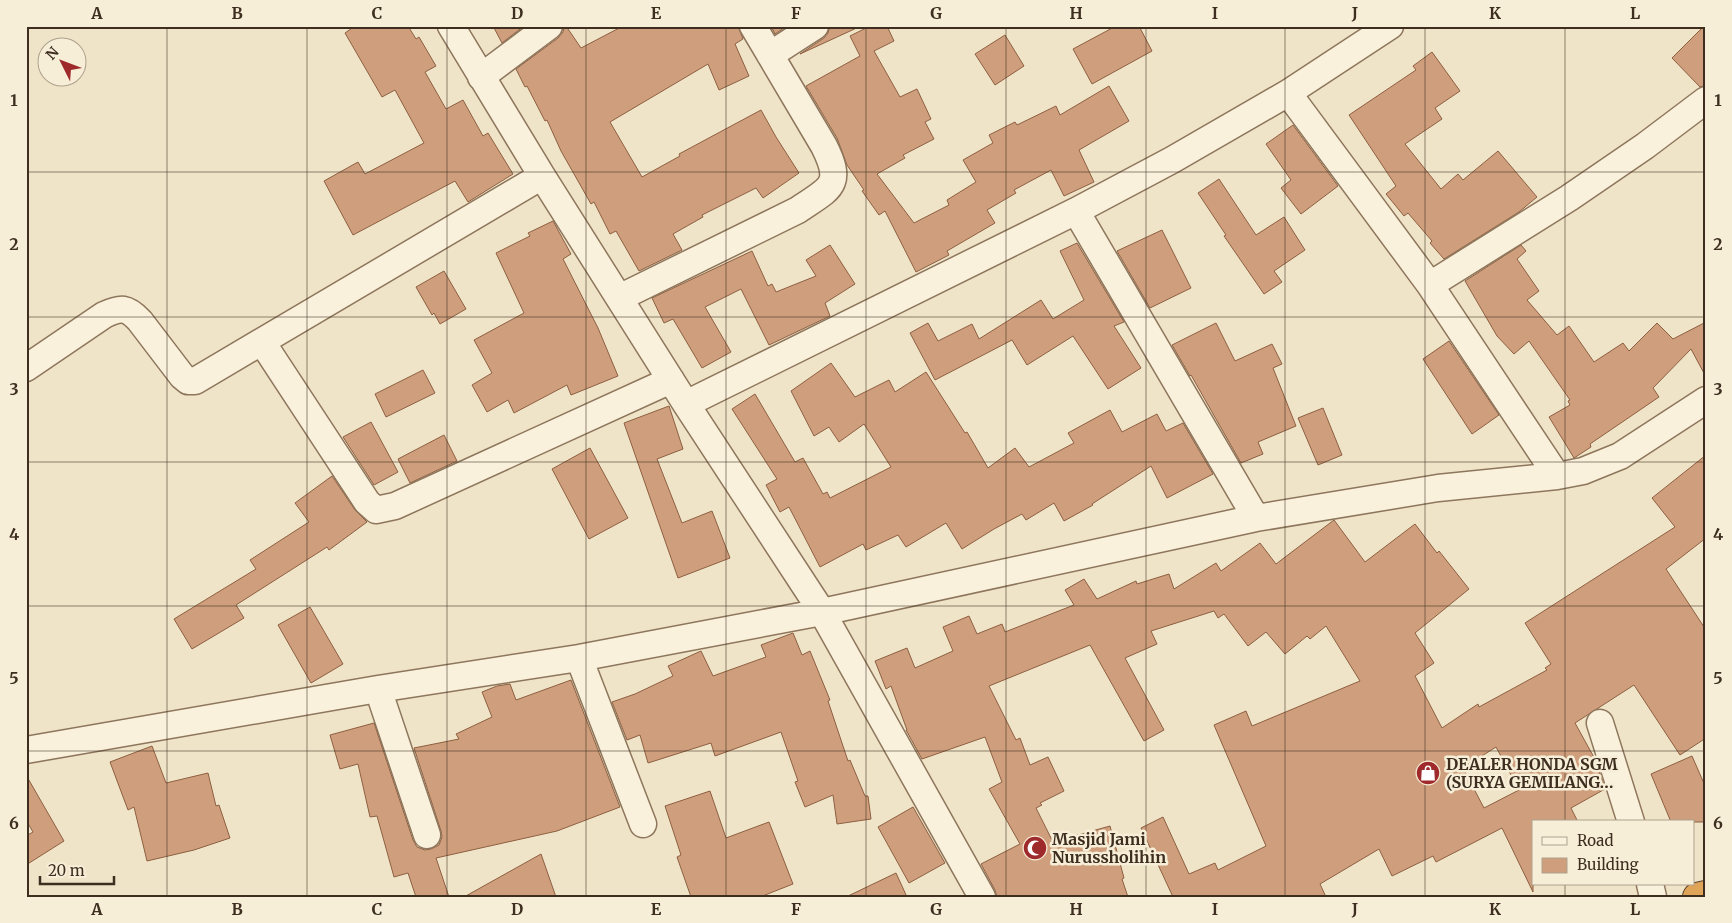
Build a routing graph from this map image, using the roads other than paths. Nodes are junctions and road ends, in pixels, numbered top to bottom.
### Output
1 (451, 26) edge
2 (549, 26) edge
3 (753, 26) edge
4 (815, 26) edge
5 (1390, 26) edge
6 (770, 55) junction
7 (481, 77) junction
8 (1288, 94) junction
9 (1706, 100) edge
10 (542, 176) junction
11 (1076, 211) junction
12 (1430, 285) junction
13 (619, 298) junction
14 (262, 342) junction
15 (26, 368) edge
16 (671, 380) junction
17 (1706, 400) edge
18 (686, 404) junction
19 (1557, 476) junction
20 (1256, 518) junction
21 (822, 612) junction
22 (580, 658) junction
23 (378, 689) junction
24 (1600, 723) dead end
25 (26, 750) edge
26 (1630, 820) edge
27 (643, 824) dead end
28 (427, 835) dead end
29 (1706, 895) edge
30 (982, 897) edge
31 (1698, 897) edge

1 - 7 street
2 - 7 street
3 - 6 street
4 - 6 street
5 - 8 street
6 - 13 street
7 - 10 street
8 - 11 street
8 - 12 street
9 - 12 street
10 - 13 street
10 - 14 street
11 - 18 street
11 - 20 street
12 - 19 street
13 - 16 street
14 - 15 street
14 - 16 street
16 - 18 street
17 - 19 street
18 - 21 street
19 - 20 street
20 - 21 street
21 - 22 street
21 - 30 street
22 - 23 street
22 - 27 street
23 - 25 street
23 - 28 street
24 - 26 street
29 - 31 highway

